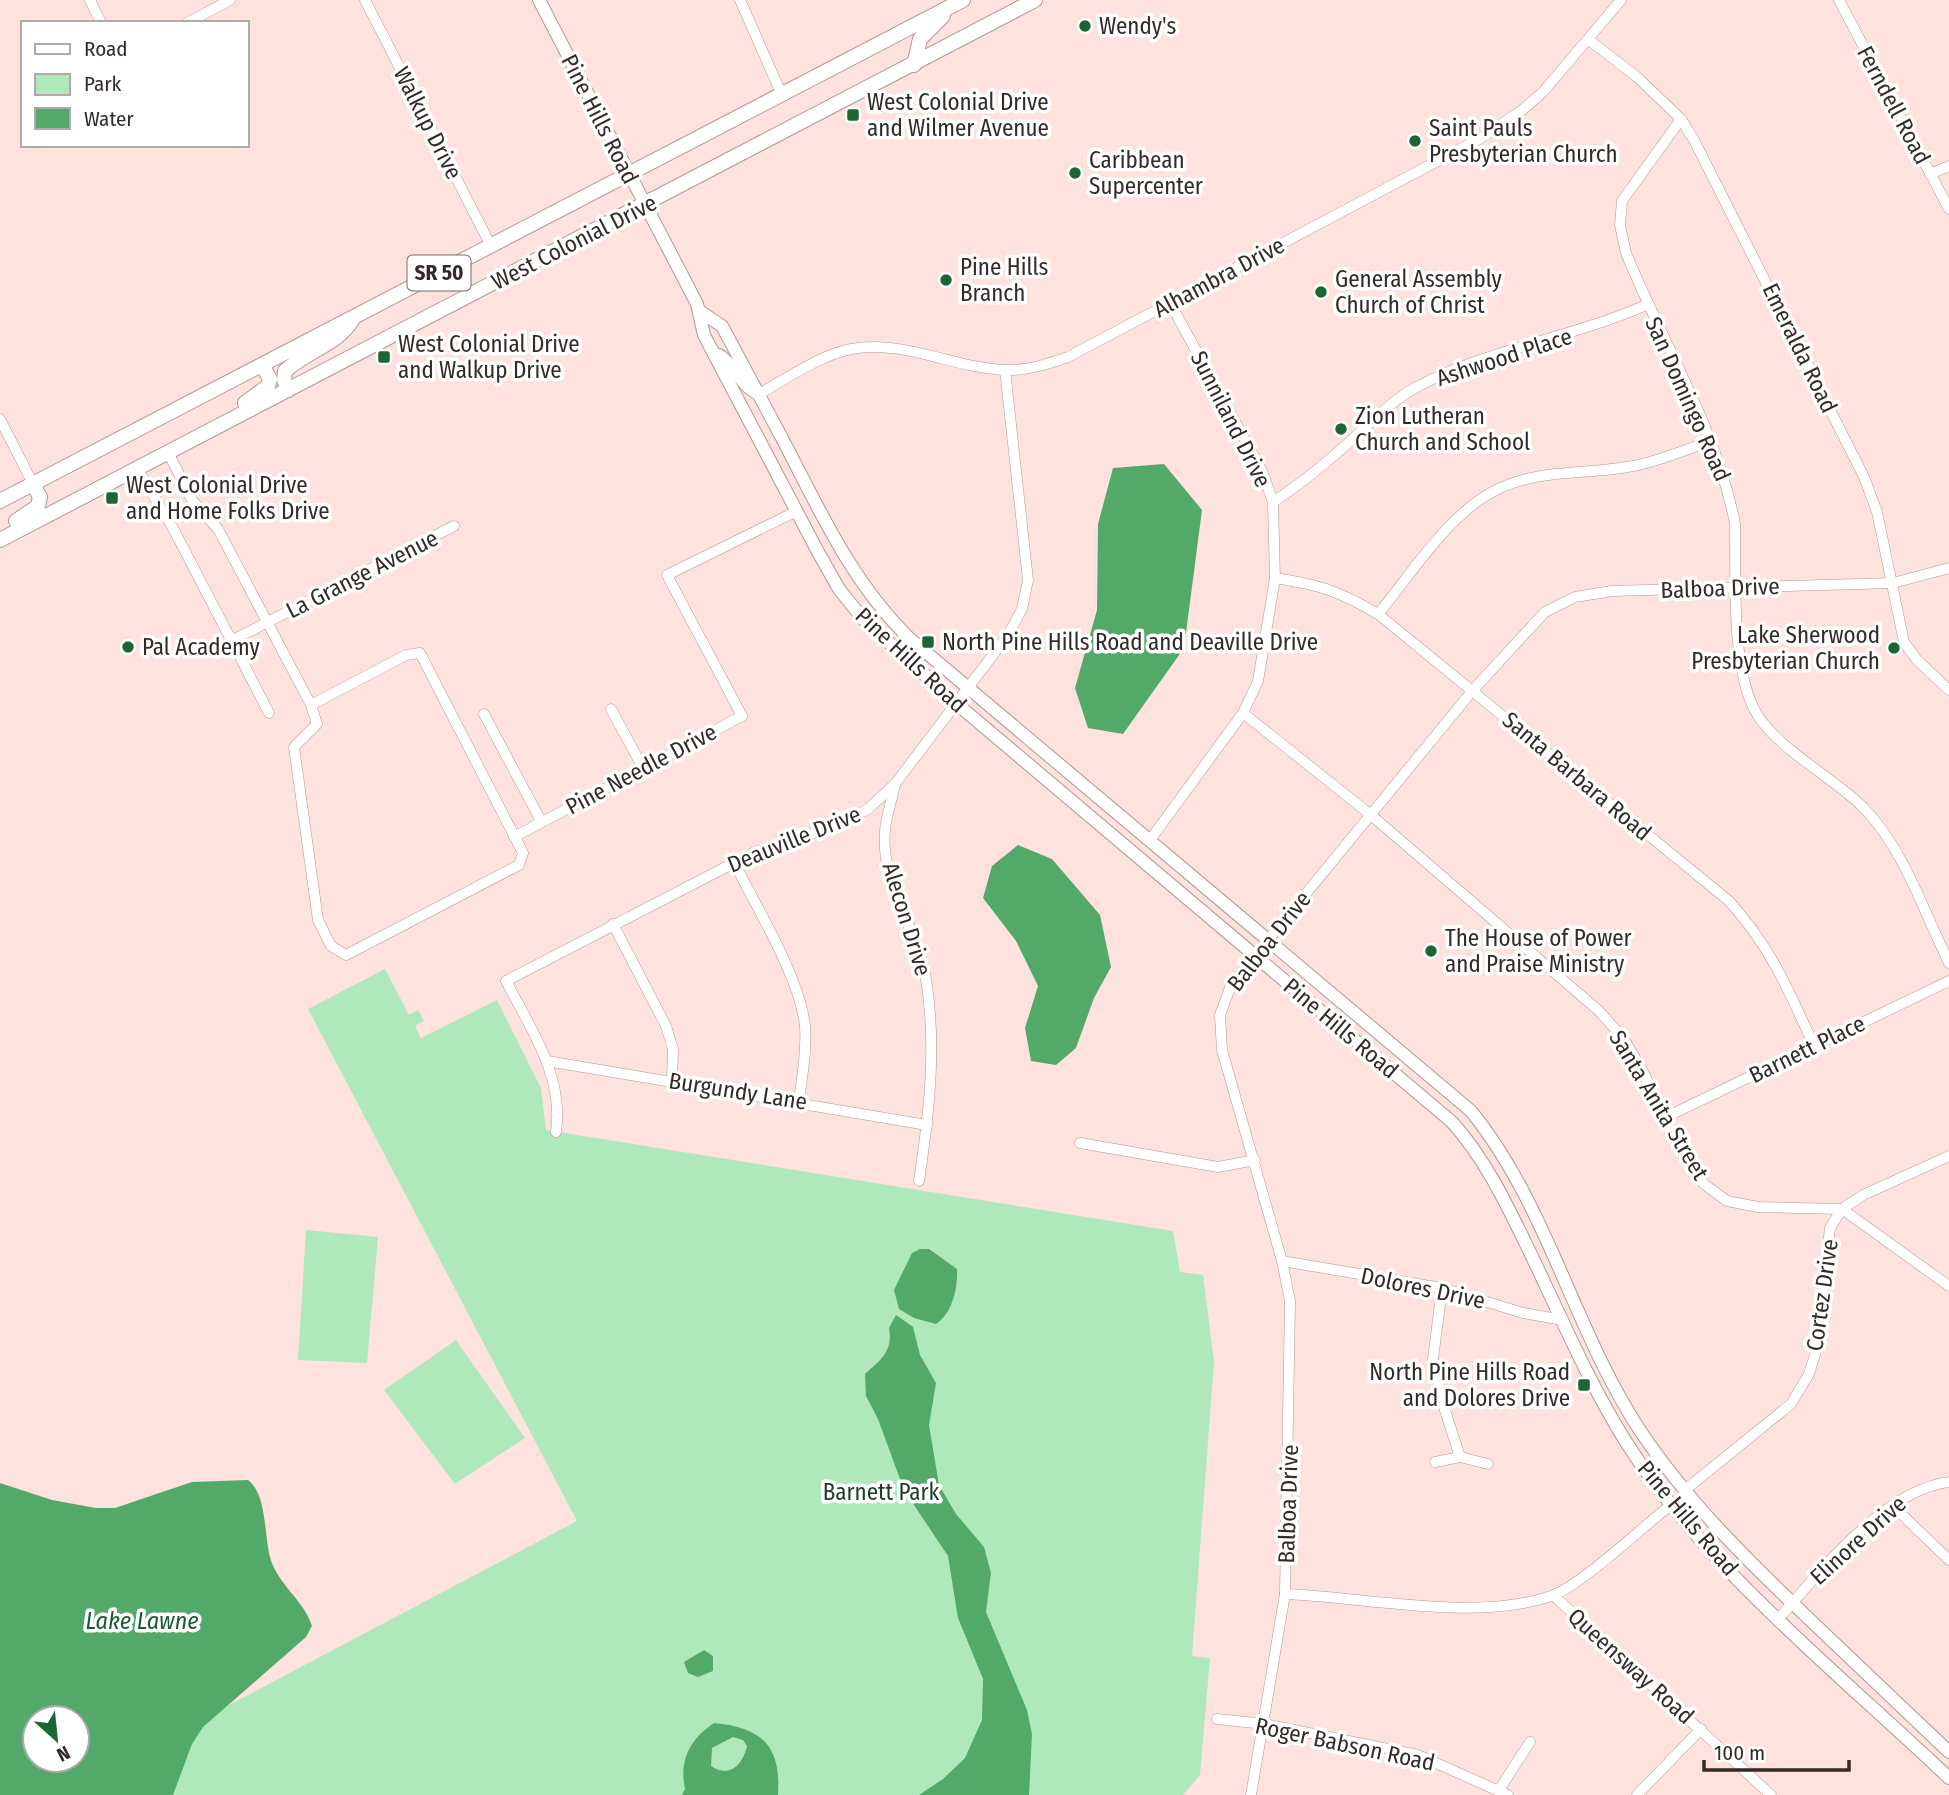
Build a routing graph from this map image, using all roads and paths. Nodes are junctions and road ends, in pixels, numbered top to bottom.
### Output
1 (90, 0) edge
2 (230, 0) edge
3 (365, 0) edge
4 (538, 0) edge
5 (740, 0) edge
6 (963, 0) edge
7 (1035, 0) edge
8 (1621, 0) edge
9 (1839, 0) edge
10 (100, 21) edge
11 (191, 21) edge
12 (1589, 40) junction
13 (914, 65) junction
14 (782, 95) junction
15 (1681, 119) junction
16 (1949, 166) edge
17 (1930, 174) junction
18 (628, 175) junction
19 (644, 205) junction
20 (1949, 209) edge
21 (491, 246) junction
22 (1170, 303) junction
23 (1646, 305) junction
24 (701, 312) junction
25 (353, 318) junction
26 (713, 351) junction
27 (262, 365) junction
28 (1005, 370) junction
29 (288, 390) junction
30 (758, 394) junction
31 (0, 419) edge
32 (209, 431) junction
33 (1710, 441) junction
34 (168, 452) junction
35 (137, 468) junction
36 (33, 484) junction
37 (0, 501) edge
38 (1273, 502) junction
39 (797, 511) junction
40 (454, 526) dead end
41 (0, 529) edge
42 (0, 540) edge
43 (1949, 568) edge
44 (1275, 578) junction
45 (1893, 583) junction
46 (1736, 587) junction
47 (1378, 614) junction
48 (267, 622) junction
49 (232, 641) junction
50 (968, 689) junction
51 (1473, 690) junction
52 (1949, 690) edge
53 (957, 704) junction
54 (311, 705) junction
55 (611, 709) dead end
56 (269, 713) dead end
57 (1243, 713) junction
58 (484, 714) dead end
59 (643, 768) junction
60 (895, 784) junction
61 (1371, 815) junction
62 (541, 821) junction
63 (514, 836) junction
64 (1150, 840) junction
65 (734, 862) junction
66 (613, 924) junction
67 (1267, 941) junction
68 (1255, 956) junction
69 (1949, 963) edge
70 (1949, 981) edge
71 (1814, 1046) junction
72 (547, 1061) junction
73 (672, 1080) junction
74 (799, 1101) junction
75 (1666, 1117) junction
76 (927, 1125) junction
77 (556, 1132) dead end
78 (1080, 1143) dead end
79 (1949, 1156) edge
80 (1255, 1160) junction
81 (919, 1181) dead end
82 (1842, 1209) junction
83 (1282, 1261) junction
84 (1949, 1286) edge
85 (1442, 1288) junction
86 (1563, 1320) junction
87 (1460, 1457) junction
88 (1435, 1462) dead end
89 (1488, 1464) dead end
90 (1949, 1482) edge
91 (1685, 1490) junction
92 (1671, 1505) junction
93 (1892, 1506) junction
94 (1949, 1560) edge
95 (1286, 1594) junction
96 (1553, 1595) junction
97 (1792, 1603) junction
98 (1779, 1618) junction
99 (1217, 1719) dead end
100 (1265, 1724) junction
101 (1701, 1729) junction
102 (1531, 1742) dead end
103 (1949, 1752) edge
104 (1949, 1778) edge
105 (1504, 1793) edge
106 (1251, 1795) edge
107 (1637, 1795) edge
108 (1770, 1795) edge

1 - 10 street
2 - 11 street
3 - 21 street, Walkup Drive
4 - 18 main road, Pine Hills Road
5 - 14 street
6 - 13 highway
6 - 14 highway, West Colonial Drive / SR 50
7 - 13 highway, West Colonial Drive / SR 50
8 - 12 street, Alhambra Drive
9 - 17 street, Ferndell Road
12 - 15 street, Emeralda Road
12 - 22 street, Alhambra Drive
13 - 19 highway, West Colonial Drive / SR 50
14 - 18 highway, West Colonial Drive / SR 50
15 - 23 street, San Domingo Road
15 - 45 street, Emeralda Road
16 - 17 street
17 - 20 street, Ferndell Road
18 - 19 main road, Pine Hills Road
18 - 21 highway, West Colonial Drive / SR 50
19 - 24 main road, Pine Hills Road
19 - 29 highway, West Colonial Drive / SR 50
21 - 25 highway, West Colonial Drive / SR 50
22 - 28 street, Alhambra Drive
22 - 38 street, Sunniland Drive
23 - 33 street, San Domingo Road
23 - 38 street, Ashwood Place
24 - 26 main road, Pine Hills Road
24 - 30 main road, Pine Hills Road
25 - 27 highway, West Colonial Drive / SR 50
25 - 29 highway
26 - 30 main road
26 - 39 main road, Pine Hills Road
27 - 32 highway
27 - 36 highway, West Colonial Drive / SR 50
28 - 30 street, Alhambra Drive
28 - 50 street, Deauville Drive
29 - 32 highway, West Colonial Drive / SR 50
30 - 50 main road, Pine Hills Road
31 - 36 street
32 - 34 highway, West Colonial Drive / SR 50
33 - 46 street, San Domingo Road
33 - 47 street
34 - 35 highway, West Colonial Drive / SR 50
34 - 48 street
35 - 42 highway, West Colonial Drive / SR 50
35 - 49 street
36 - 37 highway, West Colonial Drive / SR 50
36 - 41 highway
38 - 44 street, Sunniland Drive
39 - 53 main road, Pine Hills Road
39 - 59 street, Pine Needle Drive
40 - 48 street, La Grange Avenue
43 - 45 street, Balboa Drive
44 - 47 street, Santa Barbara Road
44 - 57 street, Sunniland Drive
45 - 46 street, Balboa Drive
45 - 52 street, Emeralda Road
46 - 51 street, Balboa Drive
46 - 69 street, San Domingo Road
47 - 51 street, Santa Barbara Road
48 - 49 street, La Grange Avenue
48 - 54 street
49 - 56 street
50 - 53 street, Deauville Drive
50 - 64 main road, Pine Hills Road
51 - 61 street, Balboa Drive
51 - 71 street, Santa Barbara Road
53 - 60 street, Deauville Drive
53 - 68 main road, Pine Hills Road
54 - 63 street
54 - 63 street
55 - 59 street
57 - 61 street, Santa Anita Street
57 - 64 street, Sunniland Drive
58 - 62 street
59 - 62 street, Pine Needle Drive
60 - 65 street, Deauville Drive
60 - 76 street, Alecon Drive
61 - 67 street, Balboa Drive
61 - 75 street, Santa Anita Street
62 - 63 street, Pine Needle Drive
64 - 67 main road, Pine Hills Road
65 - 66 street, Deauville Drive
65 - 74 street
66 - 72 street, Deauville Drive
66 - 73 street
67 - 68 street, Balboa Drive
67 - 91 main road, Pine Hills Road
68 - 80 street, Balboa Drive
68 - 86 main road, Pine Hills Road
70 - 71 street, Barnett Place
71 - 75 street, Barnett Place
72 - 73 street, Burgundy Lane
72 - 77 street
73 - 74 street, Burgundy Lane
74 - 76 street, Burgundy Lane
75 - 82 street, Santa Anita Street
76 - 81 street, Alecon Drive
78 - 80 street
79 - 82 street, Cortez Drive
80 - 83 street, Balboa Drive
82 - 84 street
82 - 91 street, Cortez Drive
83 - 85 street, Dolores Drive
83 - 95 street, Balboa Drive
85 - 86 street, Dolores Drive
85 - 87 street
86 - 92 main road, Pine Hills Road
87 - 88 street
87 - 89 street
90 - 93 street, Elinore Drive
91 - 97 main road, Pine Hills Road
92 - 96 street
92 - 98 main road, Pine Hills Road
93 - 94 street
93 - 97 street, Elinore Drive
95 - 96 street
95 - 100 street, Balboa Drive
96 - 101 street, Queensway Road
97 - 98 street, Elinore Drive
97 - 103 main road, Pine Hills Road
98 - 104 main road, Pine Hills Road
99 - 100 street, Roger Babson Road
100 - 105 street, Roger Babson Road
100 - 106 street, Balboa Drive
101 - 107 street
101 - 108 street, Queensway Road
102 - 105 street

